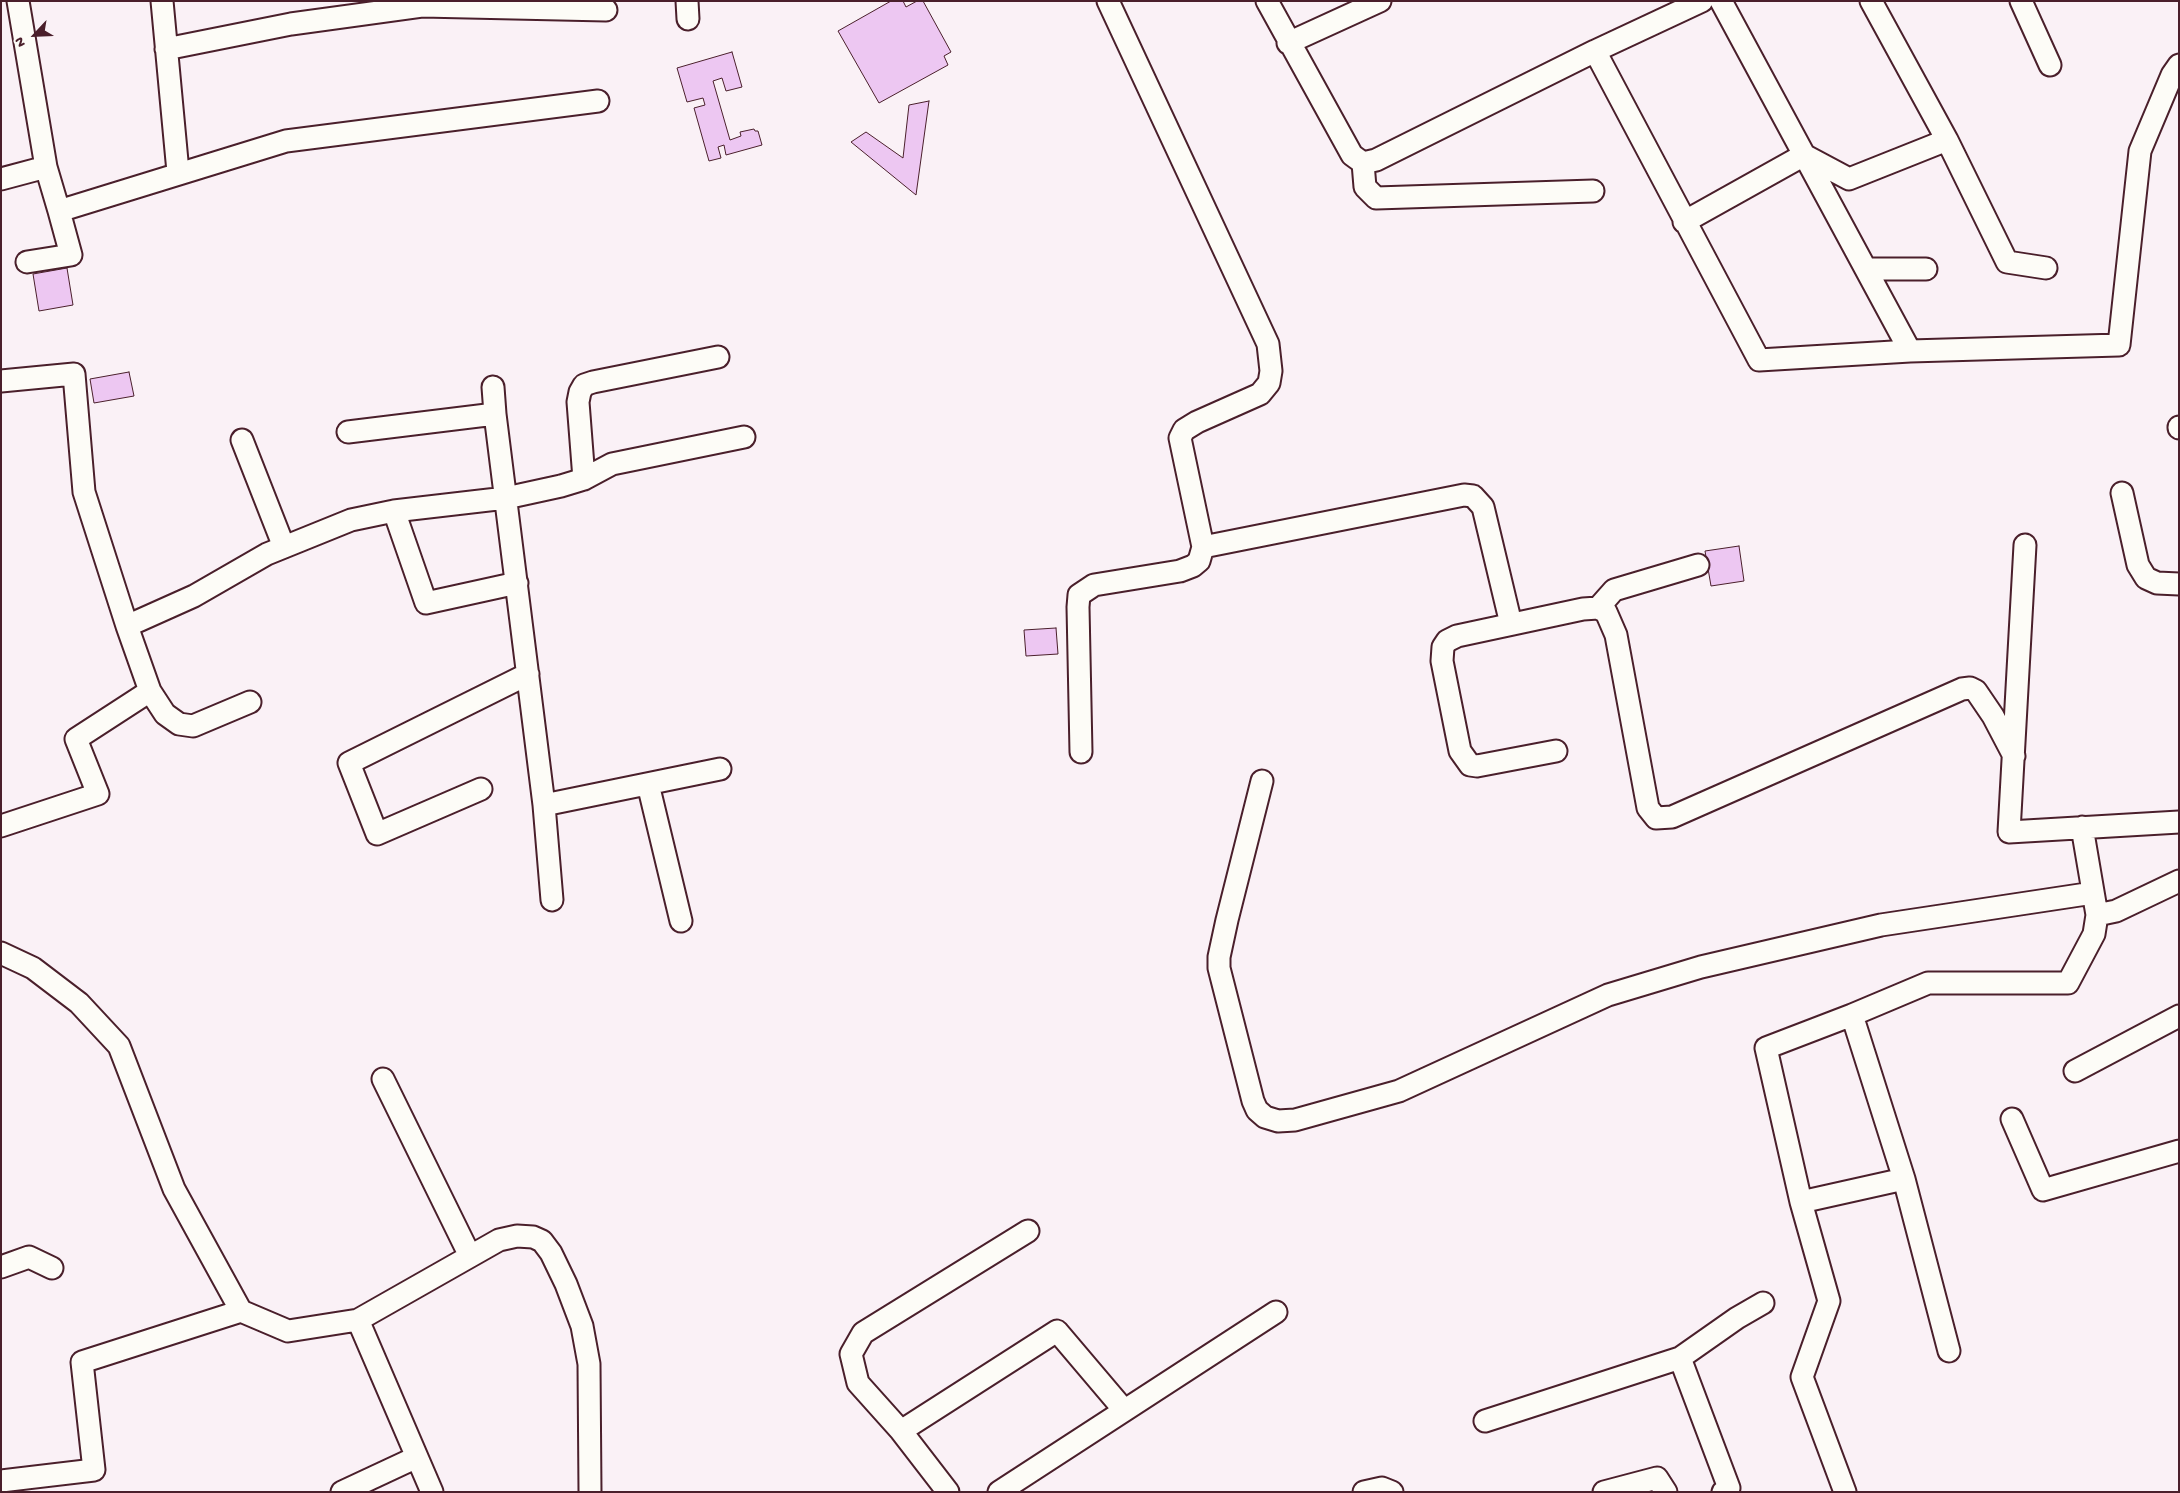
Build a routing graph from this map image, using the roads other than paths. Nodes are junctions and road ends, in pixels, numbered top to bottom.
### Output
1 (18, 1) edge
2 (162, 1) edge
3 (1108, 1) edge
4 (1266, 1) edge
5 (1380, 1) edge
6 (1702, 1) edge
7 (1721, 1) edge
8 (1871, 1) edge
9 (2021, 1) edge
10 (364, 8) edge
11 (606, 10) dead end
12 (1288, 43) junction
13 (166, 49) junction
14 (1595, 52) junction
15 (2050, 65) dead end
16 (2179, 66) edge
17 (598, 101) dead end
18 (1947, 140) junction
19 (1804, 155) junction
20 (1363, 163) junction
21 (46, 167) junction
22 (178, 172) junction
23 (1, 179) edge
24 (1593, 192) dead end
25 (59, 211) junction
26 (1684, 222) junction
27 (27, 262) dead end
28 (2046, 268) dead end
29 (1866, 269) junction
30 (1926, 269) dead end
31 (1910, 351) junction
32 (718, 357) dead end
33 (1, 381) edge
34 (493, 387) dead end
35 (496, 414) junction
36 (348, 432) dead end
37 (744, 437) dead end
38 (242, 440) dead end
39 (584, 479) junction
40 (2122, 493) dead end
41 (506, 498) junction
42 (394, 511) junction
43 (2024, 545) dead end
44 (1203, 546) junction
45 (284, 547) junction
46 (1698, 565) dead end
47 (517, 583) junction
48 (2179, 584) edge
49 (1598, 608) junction
50 (1511, 624) junction
51 (128, 626) junction
52 (528, 674) junction
53 (150, 691) junction
54 (250, 702) dead end
55 (1556, 751) dead end
56 (1081, 752) dead end
57 (2014, 756) junction
58 (720, 769) dead end
59 (1262, 781) dead end
60 (648, 784) junction
61 (481, 789) dead end
62 (544, 805) junction
63 (2179, 822) edge
64 (1, 826) edge
65 (2082, 827) junction
66 (2179, 880) edge
67 (2093, 892) junction
68 (552, 900) dead end
69 (2097, 916) junction
70 (681, 922) dead end
71 (1, 953) edge
72 (1852, 1015) junction
73 (2179, 1016) edge
74 (2075, 1071) dead end
75 (383, 1079) dead end
76 (2012, 1119) dead end
77 (2179, 1151) edge
78 (1904, 1179) junction
79 (1801, 1202) junction
80 (1028, 1231) dead end
81 (470, 1256) junction
82 (1, 1267) edge
83 (52, 1268) dead end
84 (1763, 1304) dead end
85 (241, 1311) junction
86 (1276, 1312) dead end
87 (358, 1320) junction
88 (1949, 1352) dead end
89 (1680, 1358) junction
90 (1124, 1410) junction
91 (1484, 1421) dead end
92 (901, 1431) junction
93 (417, 1457) junction
94 (1, 1481) edge
95 (342, 1492) edge
96 (432, 1492) edge
97 (590, 1492) edge
98 (948, 1492) edge
99 (999, 1492) edge
100 (1364, 1492) edge
101 (1392, 1492) edge
102 (1604, 1492) edge
103 (1666, 1492) edge
104 (1723, 1492) edge
105 (1845, 1492) edge

1 - 21 street
2 - 13 street
3 - 44 street
4 - 12 street
5 - 12 street
6 - 14 street
7 - 19 street
8 - 18 street
9 - 15 street
10 - 11 street
10 - 13 street
12 - 20 street
13 - 22 street
14 - 20 street
14 - 26 street
16 - 31 street
17 - 22 street
18 - 19 street
18 - 28 street
19 - 26 street
19 - 29 street
20 - 24 street
21 - 23 street
21 - 25 street
22 - 25 street
25 - 27 street
26 - 31 street
29 - 30 street
29 - 31 street
32 - 39 street
33 - 51 street
34 - 35 street
35 - 36 street
35 - 41 street
37 - 39 street
38 - 45 street
39 - 41 street
40 - 48 street
41 - 42 street
41 - 47 street
42 - 45 street
42 - 47 street
43 - 57 street
44 - 50 street
44 - 56 street
45 - 51 street
46 - 49 street
47 - 52 street
49 - 50 street
49 - 57 street
50 - 55 street
51 - 53 street
52 - 61 street
52 - 62 street
53 - 54 street
53 - 64 street
57 - 65 street
58 - 60 street
59 - 67 street
60 - 62 street
60 - 70 street
62 - 68 street
63 - 65 street
65 - 67 street
66 - 69 street
67 - 69 street
69 - 72 street
71 - 85 street
72 - 78 street
72 - 79 street
73 - 74 street
75 - 81 street
76 - 77 street
78 - 79 street
78 - 88 street
79 - 105 street
80 - 92 street
81 - 87 street
81 - 97 street
82 - 83 street
84 - 89 street
85 - 87 street
85 - 94 street
86 - 90 street
87 - 93 street
89 - 91 street
89 - 104 street
90 - 92 street
90 - 99 street
92 - 98 street
93 - 95 street
93 - 96 street
100 - 101 street
102 - 103 street

